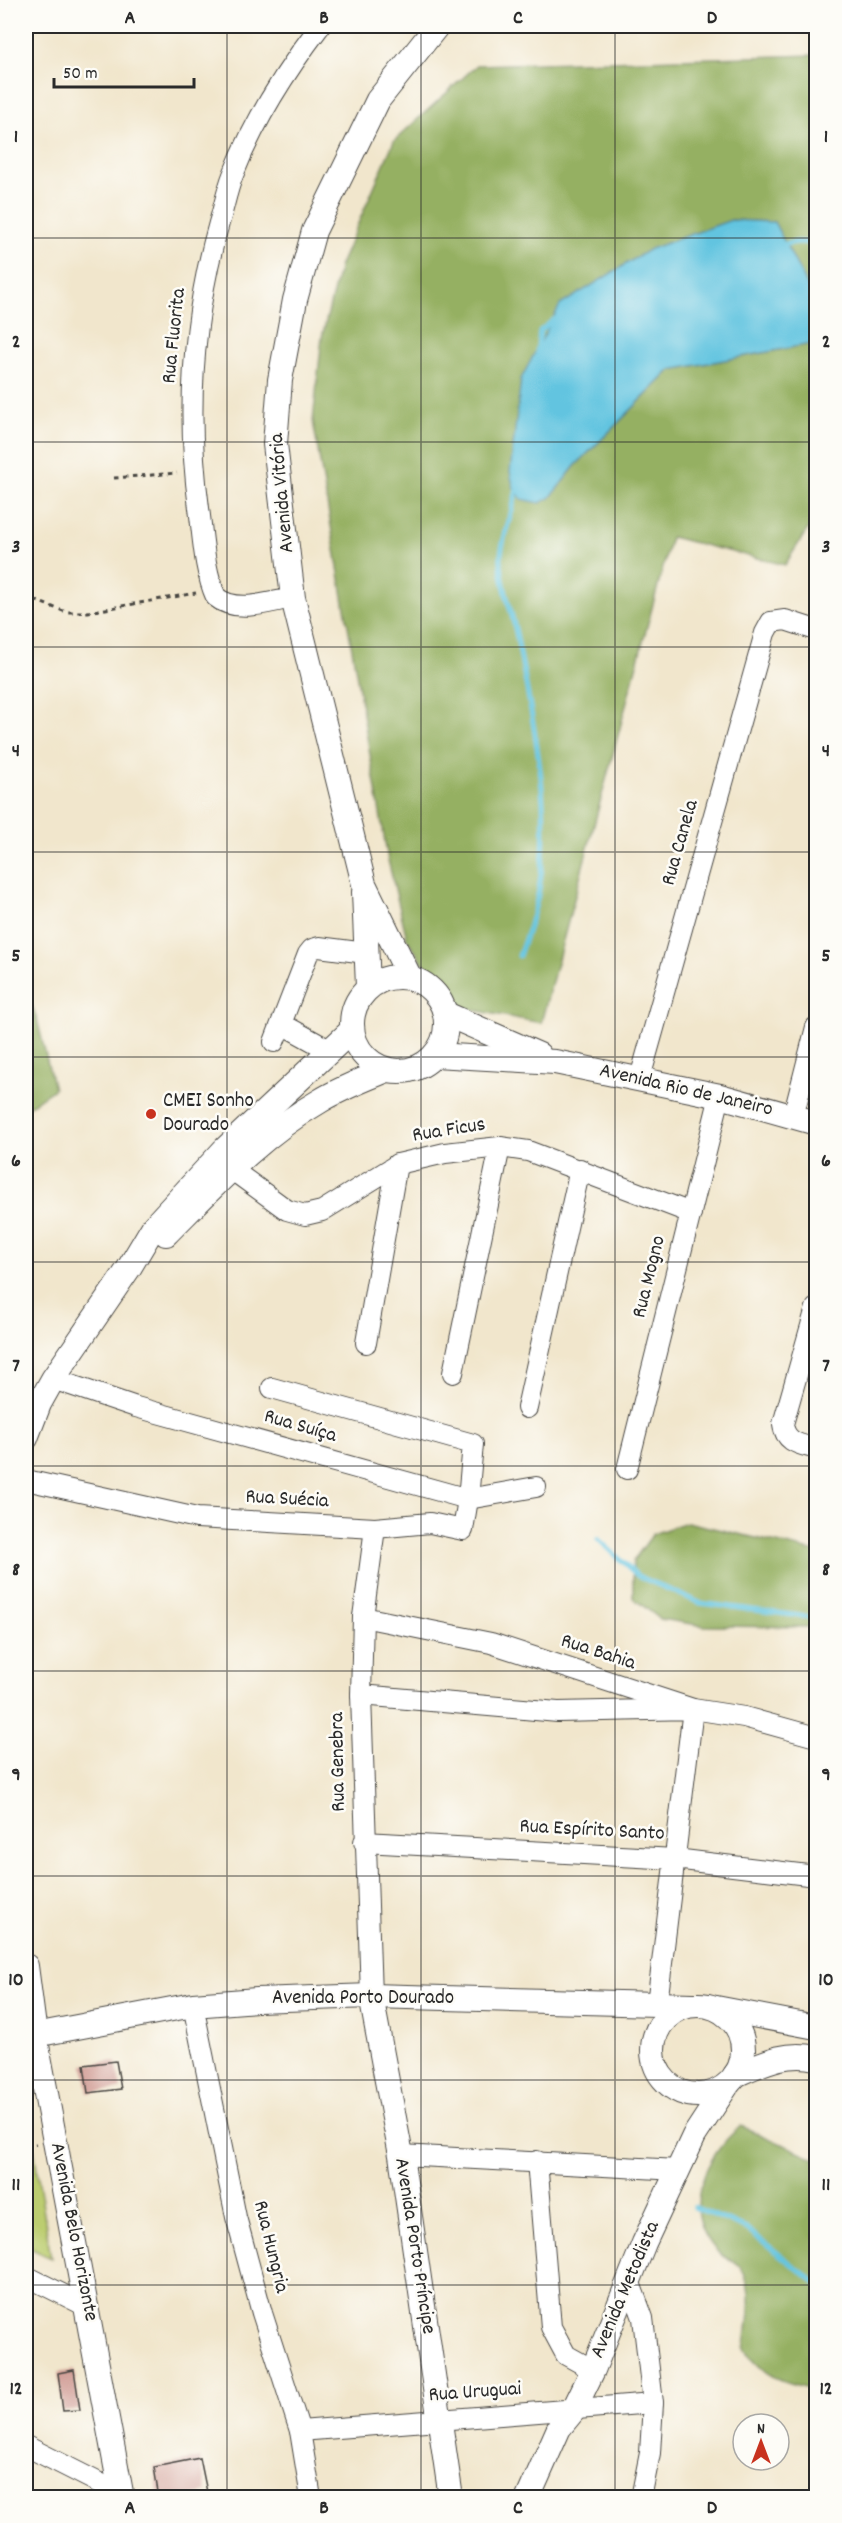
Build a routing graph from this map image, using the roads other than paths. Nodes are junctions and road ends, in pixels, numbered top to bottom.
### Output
1 (320, 26) edge
2 (437, 26) edge
3 (293, 598) junction
4 (816, 630) edge
5 (364, 884) junction
6 (366, 953) junction
7 (410, 978) junction
8 (368, 987) junction
9 (446, 1014) junction
10 (816, 1027) edge
11 (352, 1030) junction
12 (329, 1050) junction
13 (435, 1055) junction
14 (555, 1062) junction
15 (387, 1070) junction
16 (640, 1078) junction
17 (720, 1096) junction
18 (793, 1117) junction
19 (816, 1123) edge
20 (500, 1148) junction
21 (397, 1164) junction
22 (231, 1169) junction
23 (580, 1169) junction
24 (691, 1213) junction
25 (129, 1268) junction
26 (816, 1308) edge
27 (366, 1343) dead end
28 (453, 1373) dead end
29 (53, 1379) junction
30 (272, 1388) dead end
31 (527, 1408) dead end
32 (26, 1438) edge
33 (816, 1449) edge
34 (627, 1469) dead end
35 (26, 1480) edge
36 (536, 1487) dead end
37 (468, 1499) junction
38 (375, 1528) junction
39 (363, 1617) junction
40 (361, 1695) junction
41 (693, 1709) junction
42 (816, 1737) edge
43 (364, 1842) junction
44 (675, 1859) junction
45 (816, 1876) edge
46 (26, 1966) edge
47 (370, 1996) junction
48 (657, 2004) junction
49 (193, 2005) junction
50 (703, 2006) junction
51 (816, 2028) edge
52 (35, 2035) junction
53 (816, 2058) edge
54 (732, 2080) junction
55 (401, 2155) junction
56 (537, 2161) junction
57 (678, 2169) junction
58 (26, 2276) edge
59 (630, 2283) junction
60 (88, 2307) junction
61 (593, 2370) junction
62 (653, 2403) junction
63 (573, 2411) junction
64 (441, 2419) junction
65 (300, 2432) junction
66 (26, 2446) edge
67 (122, 2496) edge
68 (311, 2498) edge
69 (451, 2498) edge
70 (528, 2498) edge
71 (641, 2498) edge

1 - 3 street, Rua Fluorita
2 - 3 street, Avenida Vitória
3 - 5 street, Avenida Vitória
4 - 16 street, Rua Canela
5 - 6 street, Avenida Vitória
5 - 7 street, Avenida Vitória
6 - 8 street, Avenida Vitória
6 - 12 street
7 - 8 street
7 - 9 street
8 - 11 street
9 - 13 street
9 - 14 street, Avenida Rio de Janeiro
10 - 18 street
11 - 12 street
11 - 15 street
12 - 25 street
13 - 14 street, Avenida Rio de Janeiro
13 - 15 street
14 - 16 street, Avenida Rio de Janeiro
15 - 22 street
16 - 17 street, Avenida Rio de Janeiro
17 - 18 street, Avenida Rio de Janeiro
17 - 24 street, Rua Mogno
18 - 19 street, Avenida Rio de Janeiro
20 - 21 street, Rua Ficus
20 - 23 street, Rua Ficus
20 - 28 street
21 - 22 street, Rua Ficus
21 - 27 street
22 - 25 street
23 - 24 street, Rua Ficus
23 - 31 street
24 - 34 street, Rua Mogno
25 - 29 street
26 - 33 street
29 - 32 street
29 - 37 street, Rua Suíça
30 - 37 street, Rua Suécia
35 - 38 street, Rua Suécia
36 - 37 street, Rua Suíça
37 - 38 street, Rua Suécia
38 - 39 street, Rua Genebra
39 - 40 street, Rua Genebra
39 - 41 street, Rua Bahia
40 - 41 street
40 - 43 street, Rua Genebra
41 - 42 street, Rua Bahia
41 - 44 street
43 - 44 street, Rua Espírito Santo
43 - 47 street, Rua Genebra
44 - 45 street, Rua Espírito Santo
44 - 48 street
46 - 52 street, Avenida Belo Horizonte
47 - 48 street, Avenida Porto Dourado
47 - 49 street, Avenida Porto Dourado
47 - 55 street, Avenida Porto Príncipe
48 - 50 street, Avenida Porto Dourado
49 - 52 street, Avenida Porto Dourado
49 - 65 street, Rua Hungria
50 - 51 street, Avenida Porto Dourado
50 - 54 street
50 - 54 street
52 - 60 street, Avenida Belo Horizonte
53 - 54 street
54 - 57 street, Avenida Metodista
55 - 56 street
55 - 64 street, Avenida Porto Príncipe
56 - 57 street
56 - 61 street
57 - 59 street, Avenida Metodista
58 - 60 street
59 - 61 street, Avenida Metodista
59 - 62 street
60 - 67 street, Avenida Belo Horizonte
61 - 63 street, Avenida Metodista
62 - 63 street, Rua Uruguai
62 - 71 street
63 - 64 street, Rua Uruguai
63 - 70 street, Avenida Metodista
64 - 65 street, Rua Uruguai
64 - 69 street, Avenida Porto Príncipe
65 - 68 street, Rua Hungria
66 - 67 street

